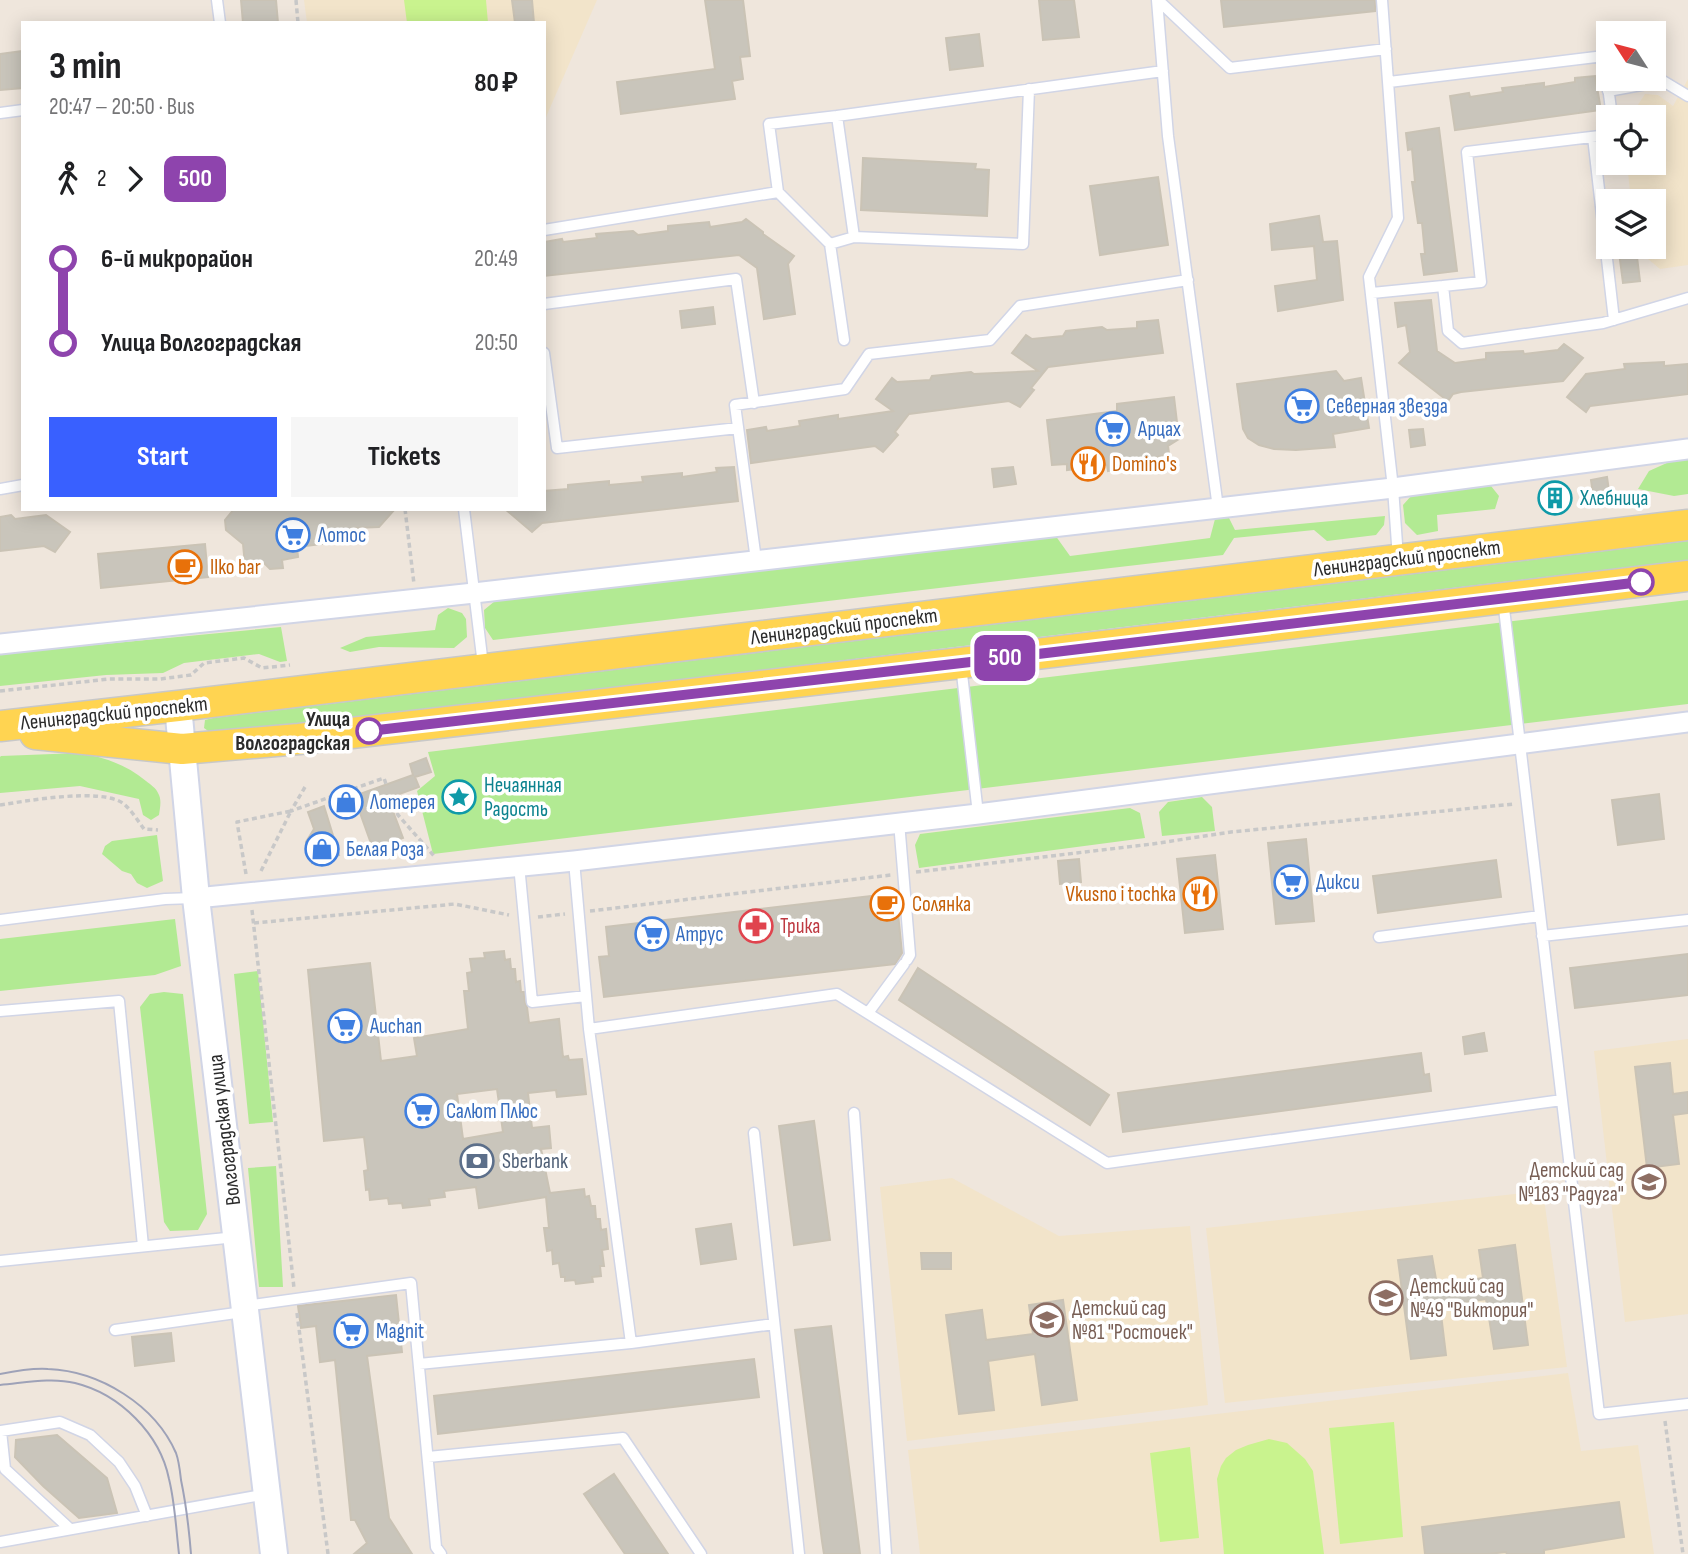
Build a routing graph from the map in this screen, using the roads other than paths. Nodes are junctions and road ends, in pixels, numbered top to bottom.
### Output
1 (217, 0) edge
2 (1158, 0) edge
3 (1382, 0) edge
4 (220, 21) edge
5 (1386, 49) junction
6 (1596, 57) edge
7 (1163, 71) junction
8 (1389, 82) junction
9 (1666, 83) edge
10 (1029, 89) junction
11 (1608, 91) edge
12 (1688, 96) edge
13 (1610, 105) edge
14 (21, 110) edge
15 (0, 113) edge
16 (837, 116) junction
17 (1593, 137) junction
18 (1596, 137) edge
19 (778, 192) junction
20 (546, 230) edge
21 (853, 237) junction
22 (830, 244) junction
23 (1188, 280) junction
24 (1443, 286) junction
25 (1372, 293) junction
26 (1688, 298) edge
27 (546, 304) edge
28 (1614, 320) junction
29 (844, 340) dead end
30 (546, 368) edge
31 (754, 403) junction
32 (738, 428) junction
33 (1688, 449) edge
34 (21, 485) edge
35 (1393, 488) junction
36 (0, 489) edge
37 (1218, 508) junction
38 (464, 511) edge
39 (1688, 525) edge
40 (1398, 559) junction
41 (756, 560) junction
42 (1688, 576) edge
43 (474, 593) junction
44 (1503, 598) junction
45 (0, 644) edge
46 (961, 663) junction
47 (483, 669) junction
48 (178, 706) junction
49 (1688, 722) edge
50 (0, 728) edge
51 (1520, 744) junction
52 (183, 749) junction
53 (978, 814) junction
54 (899, 822) junction
55 (574, 860) junction
56 (519, 865) junction
57 (196, 898) junction
58 (1540, 916) junction
59 (0, 920) edge
60 (1688, 920) edge
61 (1542, 936) junction
62 (1379, 937) dead end
63 (586, 996) junction
64 (0, 1011) edge
65 (868, 1013) junction
66 (589, 1029) junction
67 (1562, 1100) junction
68 (854, 1113) dead end
69 (754, 1133) dead end
70 (237, 1237) junction
71 (143, 1246) junction
72 (0, 1261) edge
73 (245, 1309) junction
74 (774, 1324) junction
75 (115, 1329) dead end
76 (631, 1343) junction
77 (419, 1364) junction
78 (1688, 1404) edge
79 (1, 1431) edge
80 (428, 1457) junction
81 (268, 1494) junction
82 (147, 1516) junction
83 (70, 1529) junction
84 (0, 1542) edge
85 (274, 1554) edge
86 (441, 1554) edge
87 (701, 1554) edge
88 (799, 1554) edge
89 (886, 1554) edge

1 - 4 lane
2 - 5 lane
2 - 7 lane
3 - 5 lane
5 - 8 lane
6 - 8 lane
7 - 10 lane
7 - 23 lane
8 - 25 lane
9 - 12 lane
10 - 16 lane
10 - 21 lane
11 - 13 lane
14 - 15 lane
16 - 19 lane
16 - 21 lane
17 - 18 lane
17 - 24 lane
17 - 28 lane
19 - 20 lane
19 - 22 lane
21 - 22 lane
22 - 29 lane
23 - 31 lane
23 - 37 lane
24 - 25 lane
24 - 28 lane
25 - 35 lane
26 - 28 lane
27 - 31 lane
30 - 32 lane
31 - 32 lane
32 - 41 lane
33 - 35 street
34 - 36 lane
35 - 37 street
35 - 40 lane
37 - 41 street
38 - 43 lane
39 - 40 main road, Ленинградский проспект
40 - 47 main road, Ленинградский проспект
41 - 43 street
42 - 44 main road, Ленинградский проспект
43 - 45 street
43 - 47 lane
44 - 46 main road, Ленинградский проспект
44 - 51 lane
46 - 52 main road, Ленинградский проспект
46 - 53 lane
47 - 48 main road, Ленинградский проспект
48 - 50 main road, Ленинградский проспект
48 - 52 street, Волгоградская улица
49 - 51 street
50 - 52 main road, Ленинградский проспект
51 - 53 street
51 - 58 lane
52 - 57 street, Волгоградская улица
53 - 54 street
54 - 55 street
54 - 65 lane
55 - 56 street
55 - 63 lane
56 - 57 street
56 - 63 lane
57 - 59 lane
57 - 70 street, Волгоградская улица
58 - 61 lane
58 - 62 lane
60 - 61 lane
61 - 67 lane
63 - 66 lane
64 - 71 lane
65 - 66 lane
65 - 67 lane
66 - 76 lane
67 - 78 lane
68 - 89 lane
69 - 74 lane
70 - 71 lane
70 - 73 street, Волгоградская улица
71 - 72 lane
73 - 75 lane
73 - 77 lane
73 - 81 street, Волгоградская улица
74 - 76 lane
74 - 88 lane
76 - 77 lane
77 - 80 lane
79 - 82 lane
79 - 83 lane
80 - 86 lane
80 - 87 lane
81 - 82 lane
81 - 85 street, Волгоградская улица
82 - 83 lane
83 - 84 lane

